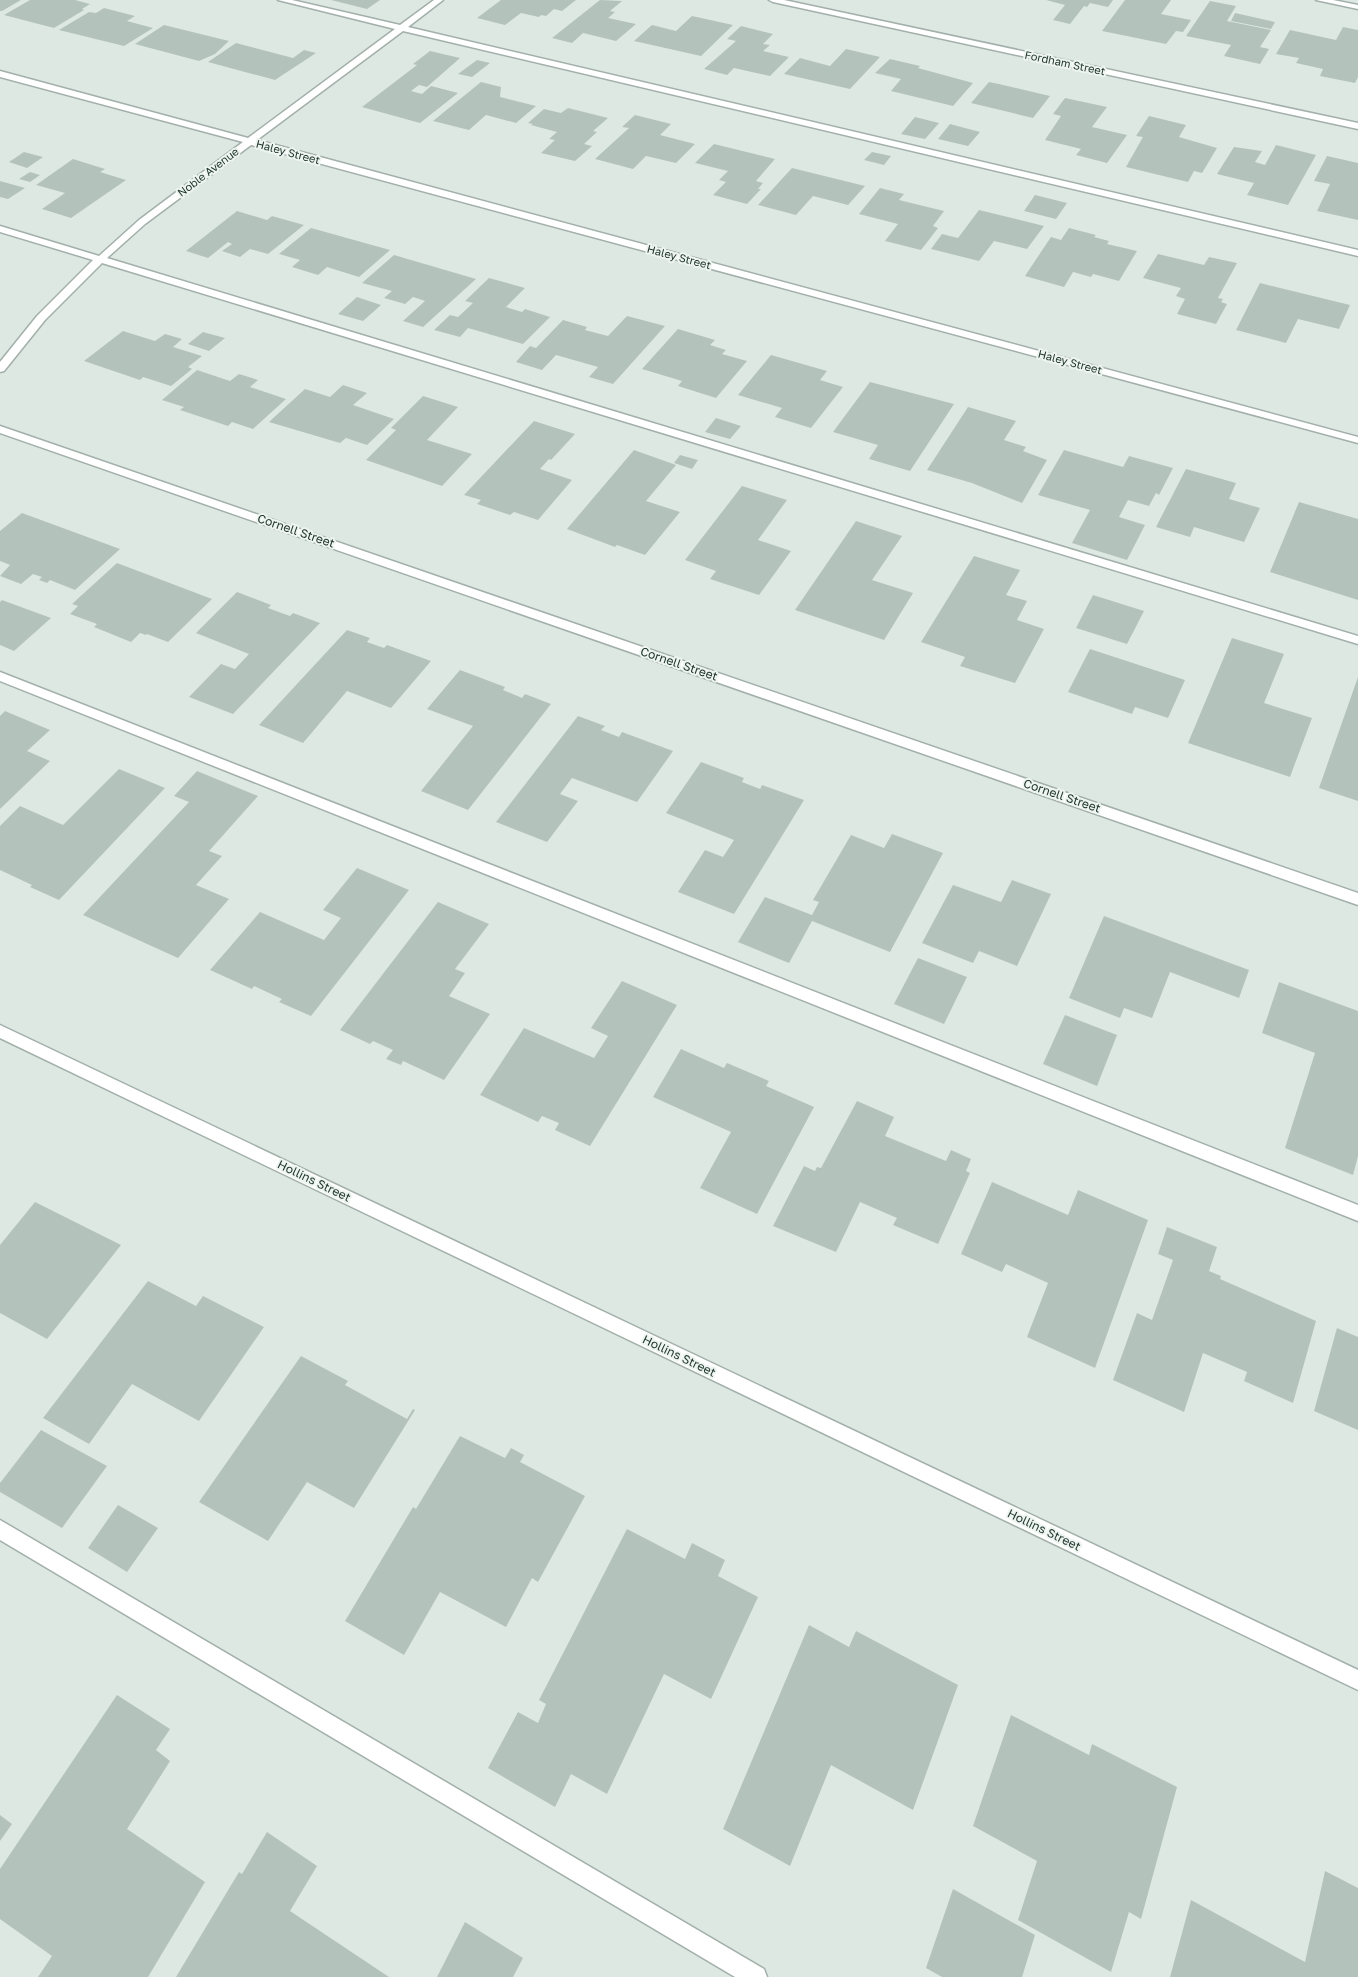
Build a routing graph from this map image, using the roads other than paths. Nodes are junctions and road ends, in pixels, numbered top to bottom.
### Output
1 (282, 0) edge
2 (439, 0) edge
3 (773, 0) edge
4 (1320, 0) edge
5 (1358, 8) edge
6 (401, 28) junction
7 (0, 74) edge
8 (1358, 126) edge
9 (248, 142) junction
10 (0, 229) edge
11 (1358, 253) edge
12 (101, 258) junction
13 (0, 369) edge
14 (0, 429) edge
15 (1358, 440) edge
16 (1358, 640) edge
17 (0, 676) edge
18 (1358, 899) edge
19 (0, 1031) edge
20 (1358, 1214) edge
21 (0, 1530) edge
22 (1358, 1680) edge
23 (756, 1977) edge

1 - 6 street
2 - 6 street, Noble Avenue
3 - 8 street, Fordham Street
4 - 5 street
6 - 9 street, Noble Avenue
6 - 11 street
7 - 9 street, Haley Street
9 - 12 street, Noble Avenue
9 - 15 street, Haley Street
10 - 12 street
12 - 13 street, Noble Avenue
12 - 16 street
14 - 18 street, Cornell Street
17 - 20 street
19 - 22 street, Hollins Street
21 - 23 street

